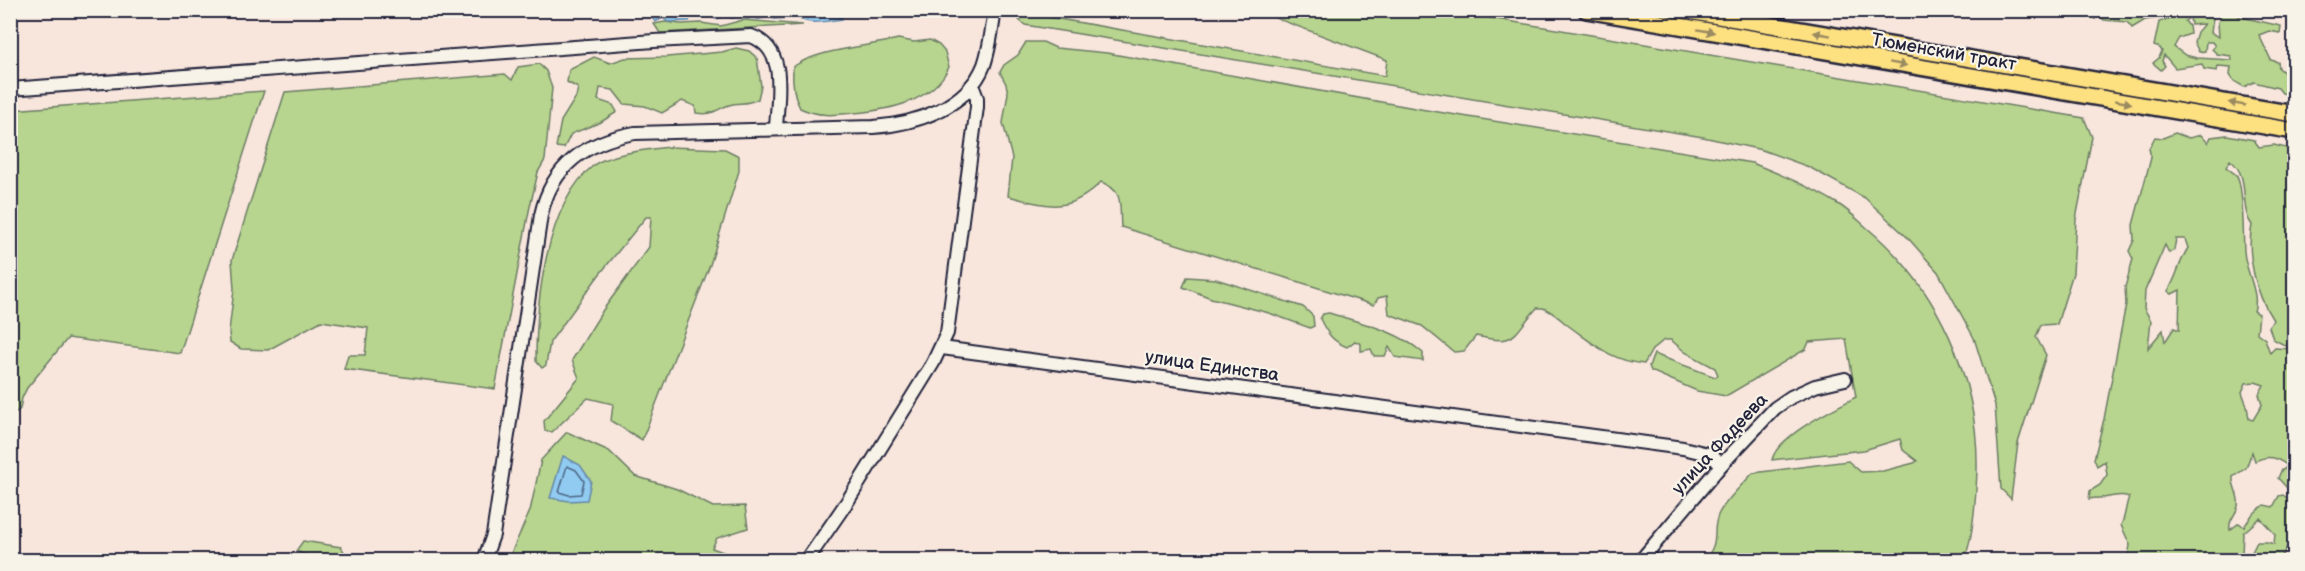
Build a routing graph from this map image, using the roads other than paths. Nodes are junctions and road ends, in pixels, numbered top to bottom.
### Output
1 (995, 10) edge
2 (1586, 10) edge
3 (1683, 10) edge
4 (972, 85) junction
5 (10, 89) edge
6 (2295, 114) edge
7 (776, 129) junction
8 (2295, 131) edge
9 (942, 348) junction
10 (1845, 379) dead end
11 (1722, 464) junction
12 (484, 561) edge
13 (807, 561) edge
14 (1641, 561) edge

1 - 4 street
2 -> 8 main road, Тюменский тракт
6 -> 3 main road, Тюменский тракт
4 - 7 street
4 - 9 street
5 - 7 street
7 - 12 street
9 - 11 street, улица Единства
9 - 13 street
10 - 11 street, улица Фадеева
11 - 14 street, улица Фадеева

